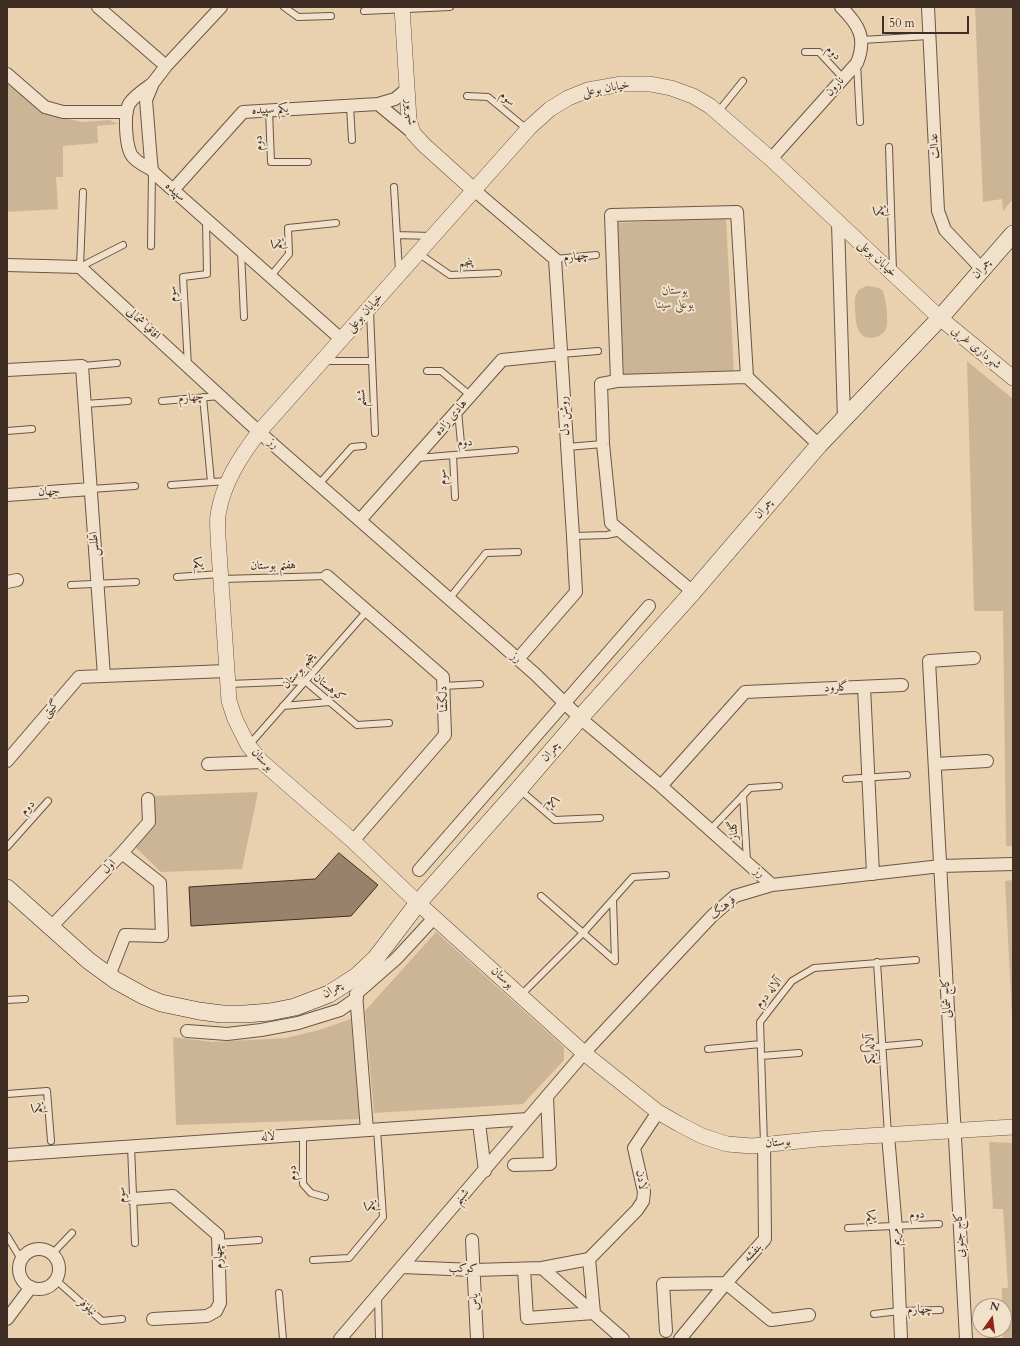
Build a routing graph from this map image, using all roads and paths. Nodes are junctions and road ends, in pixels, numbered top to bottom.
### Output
1 (98, 7) edge
2 (221, 7) edge
3 (284, 7) edge
4 (450, 7) edge
5 (841, 7) edge
6 (928, 7) edge
7 (402, 8) edge
8 (364, 11) dead end
9 (331, 16) dead end
10 (929, 36) junction
11 (862, 40) junction
12 (805, 52) dead end
13 (857, 63) junction
14 (166, 66) junction
15 (7, 74) edge
16 (844, 78) junction
17 (744, 81) dead end
18 (153, 83) junction
19 (407, 89) junction
20 (467, 96) dead end
21 (378, 104) junction
22 (350, 106) junction
23 (269, 110) junction
24 (127, 112) junction
25 (718, 112) junction
26 (860, 122) dead end
27 (528, 130) junction
28 (413, 133) junction
29 (352, 140) dead end
30 (889, 147) dead end
31 (771, 159) junction
32 (308, 162) dead end
33 (152, 170) junction
34 (394, 187) dead end
35 (173, 190) junction
36 (474, 190) junction
37 (84, 192) dead end
38 (206, 220) junction
39 (336, 223) dead end
40 (838, 223) junction
41 (1013, 234) edge
42 (397, 235) junction
43 (433, 236) junction
44 (123, 244) dead end
45 (150, 246) dead end
46 (241, 250) junction
47 (418, 253) junction
48 (596, 254) dead end
49 (555, 259) junction
50 (7, 265) edge
51 (80, 266) junction
52 (982, 270) junction
53 (498, 273) dead end
54 (893, 274) junction
55 (399, 275) junction
56 (270, 276) junction
57 (370, 307) junction
58 (244, 317) dead end
59 (940, 318) junction
60 (341, 339) junction
61 (598, 351) dead end
62 (561, 354) junction
63 (322, 360) junction
64 (372, 361) junction
65 (117, 363) dead end
66 (82, 366) junction
67 (188, 366) junction
68 (7, 370) edge
69 (427, 371) dead end
70 (746, 377) junction
71 (1013, 378) edge
72 (617, 382) junction
73 (221, 396) junction
74 (471, 396) junction
75 (203, 397) junction
76 (128, 401) dead end
77 (162, 401) dead end
78 (85, 404) junction
79 (458, 411) junction
80 (844, 419) junction
81 (32, 429) dead end
82 (7, 431) edge
83 (259, 432) junction
84 (375, 433) dead end
85 (603, 444) junction
86 (819, 445) junction
87 (363, 446) dead end
88 (567, 447) junction
89 (516, 450) dead end
90 (462, 454) junction
91 (453, 455) junction
92 (415, 458) junction
93 (228, 481) junction
94 (211, 482) junction
95 (319, 484) junction
96 (171, 485) dead end
97 (135, 486) dead end
98 (91, 489) junction
99 (7, 495) edge
100 (455, 497) dead end
101 (360, 520) junction
102 (622, 532) junction
103 (573, 536) junction
104 (518, 552) dead end
105 (220, 576) junction
106 (326, 576) joint
107 (177, 577) dead end
108 (136, 582) dead end
109 (98, 584) junction
110 (71, 585) dead end
111 (693, 592) junction
112 (449, 598) junction
113 (649, 606) dead end
114 (367, 611) junction
115 (974, 658) dead end
116 (518, 659) junction
117 (104, 676) junction
118 (227, 678) junction
119 (305, 681) junction
120 (480, 684) dead end
121 (902, 685) dead end
122 (443, 686) junction
123 (864, 687) junction
124 (330, 702) junction
125 (565, 703) junction
126 (283, 706) junction
127 (580, 718) junction
128 (389, 723) dead end
129 (248, 745) junction
130 (7, 761) edge
131 (987, 761) dead end
132 (262, 762) junction
133 (208, 764) dead end
134 (935, 764) junction
135 (907, 775) dead end
136 (870, 778) junction
137 (846, 779) dead end
138 (662, 786) junction
139 (779, 786) dead end
140 (519, 789) junction
141 (743, 795) junction
142 (148, 799) dead end
143 (48, 801) dead end
144 (600, 818) dead end
145 (710, 830) junction
146 (353, 841) junction
147 (7, 847) edge
148 (122, 853) junction
149 (747, 863) junction
150 (1013, 864) edge
151 (941, 866) junction
152 (419, 870) dead end
153 (874, 874) junction
154 (666, 875) dead end
155 (772, 885) junction
156 (7, 888) edge
157 (541, 896) dead end
158 (612, 900) junction
159 (418, 903) junction
160 (434, 918) junction
161 (51, 927) junction
162 (583, 933) junction
163 (916, 960) dead end
164 (877, 962) junction
165 (109, 976) junction
166 (521, 995) junction
167 (25, 998) dead end
168 (357, 998) junction
169 (7, 1000) edge
170 (187, 1031) dead end
171 (919, 1043) dead end
172 (761, 1044) junction
173 (882, 1046) junction
174 (864, 1048) dead end
175 (708, 1049) dead end
176 (584, 1053) junction
177 (799, 1053) dead end
178 (761, 1056) junction
179 (7, 1094) edge
180 (547, 1097) junction
181 (658, 1112) junction
182 (528, 1119) junction
183 (479, 1123) junction
184 (1013, 1127) edge
185 (372, 1130) junction
186 (954, 1131) junction
187 (303, 1134) junction
188 (888, 1135) junction
189 (51, 1141) dead end
190 (764, 1144) junction
191 (130, 1146) junction
192 (7, 1155) edge
193 (514, 1165) dead end
194 (485, 1171) junction
195 (324, 1197) dead end
196 (133, 1199) junction
197 (939, 1224) dead end
198 (896, 1226) junction
199 (848, 1228) dead end
200 (72, 1233) dead end
201 (7, 1236) edge
202 (259, 1240) dead end
203 (472, 1240) dead end
204 (135, 1243) dead end
205 (218, 1243) junction
206 (52, 1254) junction
207 (22, 1259) junction
208 (589, 1259) junction
209 (313, 1260) dead end
210 (402, 1267) junction
211 (542, 1268) junction
212 (524, 1269) junction
213 (474, 1270) junction
214 (56, 1280) junction
215 (726, 1283) junction
216 (31, 1287) junction
217 (279, 1293) dead end
218 (378, 1294) junction
219 (940, 1310) dead end
220 (900, 1311) junction
221 (594, 1313) junction
222 (874, 1314) dead end
223 (809, 1315) dead end
224 (7, 1319) edge
225 (122, 1319) dead end
226 (153, 1319) dead end
227 (666, 1331) dead end
228 (345, 1337) edge
229 (283, 1339) edge
230 (378, 1339) edge
231 (477, 1339) edge
232 (623, 1339) edge
233 (680, 1339) edge
234 (901, 1339) edge
235 (966, 1339) edge

1 - 14 street
2 - 14 street
3 - 9 lane
4 - 7 lane
5 - 11 street
6 - 10 street, عدالت
7 - 8 lane
7 - 19 street, شهریور
10 - 11 lane
10 - 52 street, عدالت
11 - 13 street, نارون
12 - 16 lane, دوم
13 - 16 street, نارون
13 - 26 lane
14 - 18 street
15 - 24 street
16 - 31 street, نارون
17 - 25 lane
18 - 24 street
18 - 33 street
19 - 21 street, یکم سپیده
19 - 28 street, شهریور
20 - 27 lane, سوم
21 - 22 street, یکم سپیده
21 - 28 street
22 - 23 street, یکم سپیده
22 - 29 lane
23 - 32 lane, دوم
23 - 35 street, یکم سپیده
24 - 33 street, سپیده
25 - 27 street, خیابان بوعلی
25 - 31 street, خیابان بوعلی
27 - 36 street, خیابان بوعلی
28 - 36 street, شهریور
30 - 54 lane, یکم
31 - 40 street, خیابان بوعلی
33 - 35 street, سپیده
33 - 45 lane
34 - 42 lane
35 - 38 street, سپیده
36 - 43 street, خیابان بوعلی
36 - 49 street
37 - 51 lane
38 - 46 street, سپیده
38 - 67 lane, سوم
39 - 56 lane, یکم
40 - 54 street, خیابان بوعلی
40 - 80 street
41 - 52 main road, چمران
42 - 43 lane
42 - 55 lane
43 - 47 street, خیابان بوعلی
44 - 51 lane
46 - 56 street, سپیده
46 - 58 lane
47 - 53 lane, پنجم
47 - 55 street, خیابان بوعلی
48 - 49 lane, چهارم
49 - 62 street, روشن دل
50 - 51 street
51 - 67 street, اقاقیا شمالی
52 - 59 main road, چمران
54 - 59 street, خیابان بوعلی
55 - 57 street, خیابان بوعلی
56 - 60 street, سپیده
57 - 60 street, خیابان بوعلی
57 - 64 lane, ششم
59 - 71 street, شهرداری غربی
59 - 80 main road, چمران
60 - 63 street, خیابان بوعلی
61 - 62 lane
62 - 74 street, هادی زاده
62 - 88 street, روشن دل
63 - 64 lane
63 - 83 street, خیابان بوعلی
64 - 84 lane, ششم
65 - 66 lane
66 - 68 street
66 - 78 street, اطلس
67 - 73 street, اقاقیا شمالی
69 - 74 lane
70 - 72 street
70 - 72 street
70 - 86 street
72 - 85 street
73 - 75 lane, چهارم
73 - 83 street, اقاقیا شمالی
74 - 79 street, هادی زاده
75 - 77 lane, چهارم
75 - 94 lane
76 - 78 lane
78 - 98 street, اطلس
79 - 90 lane
79 - 92 street, هادی زاده
80 - 86 main road, چمران
81 - 82 lane
83 - 93 street, بوستان
83 - 95 street, رز
85 - 88 lane
85 - 102 street
86 - 111 main road, چمران
87 - 95 lane
88 - 103 street, روشن دل
89 - 90 lane, دوم
90 - 91 lane, دوم
91 - 92 lane, دوم
91 - 100 lane, سوم
92 - 101 street, هادی زاده
93 - 94 lane
93 - 105 street, بوستان
94 - 96 lane
95 - 101 street, رز
97 - 98 lane
98 - 99 street, جهان
98 - 109 street, اطلس
101 - 112 street, رز
102 - 103 lane
102 - 111 street
103 - 116 street, روشن دل
104 - 112 lane
105 - 106 lane, هفتم بوستان
105 - 107 lane, یکم
105 - 118 street, بوستان
106 - 114 street, دلگشا
108 - 109 lane
109 - 110 lane
109 - 117 street, اطلس
111 - 127 main road, چمران
112 - 116 street, رز
113 - 125 street
114 - 119 lane, پنجم بوستان
114 - 122 street, دلگشا
115 - 134 street, کاج شمالی
116 - 125 street, رز
117 - 118 street
117 - 130 street, گیتی
118 - 119 lane, کوهستان
118 - 129 street, بوستان
119 - 124 lane, کوهستان
119 - 126 lane, پنجم بوستان
120 - 122 lane
121 - 123 street
122 - 146 street, دلگشا
123 - 136 street, گلرود
123 - 138 street, گلرود
124 - 126 lane
124 - 128 lane, کوهستان
125 - 127 street, رز
125 - 152 street
126 - 129 lane, پنجم بوستان
127 - 138 street, رز
127 - 140 main road, چمران
129 - 132 street, بوستان
131 - 134 street
132 - 133 street
132 - 146 street, بوستان
134 - 151 street, کاج شمالی
135 - 136 lane
136 - 137 lane
136 - 153 street, گلرود
138 - 145 street, رز
139 - 141 lane, گلناز
140 - 144 lane, یکم
140 - 159 main road, چمران
141 - 145 lane, گلناز
141 - 149 lane, گلناز
142 - 148 street, اول
143 - 147 lane, دوم
145 - 149 street, رز
146 - 159 street, بوستان
148 - 161 street, اول
148 - 165 street
149 - 155 street, رز
150 - 151 street, فرهنگ
151 - 153 street, فرهنگ
151 - 186 street, کاج شمالی
153 - 155 street, فرهنگ
154 - 158 lane, بوستان
155 - 176 street, فرهنگ
156 - 161 main road, چمران
157 - 162 lane
158 - 162 lane, بوستان
158 - 162 lane
159 - 160 street, بوستان
159 - 165 main road, چمران
160 - 166 street, بوستان
160 - 168 street
161 - 165 main road, چمران
162 - 166 lane, بوستان
163 - 164 lane, آلاله دوم
164 - 172 lane, آلاله دوم
164 - 173 lane, آلاله یکم
166 - 176 street, بوستان
167 - 169 lane
168 - 170 street
168 - 185 street
171 - 173 lane
172 - 175 lane
172 - 178 lane, آلاله دوم
173 - 174 lane
173 - 188 lane, آلاله یکم
176 - 180 street, شبنم
176 - 181 street, بوستان
177 - 178 lane
178 - 190 lane, آلاله دوم
179 - 189 lane, یکم
180 - 182 street, شبنم
180 - 193 street
181 - 190 street, بوستان
181 - 208 street, لادن
182 - 183 street, لاله
182 - 194 street, شبنم
183 - 185 street, لاله
183 - 194 street
184 - 186 street, بوستان
185 - 187 street, لاله
185 - 209 lane, یکم
186 - 188 street, بوستان
186 - 235 street, کاج جنوبی
187 - 191 street, لاله
187 - 195 lane, دوم
188 - 190 street, بوستان
188 - 198 street, مریم
190 - 215 street, بنفشه
191 - 192 street, لاله
191 - 196 lane, سوم
194 - 210 street, شبنم
196 - 204 lane, سوم
196 - 205 street, چهارم
197 - 198 lane, دوم
198 - 199 lane, یکم
198 - 220 street, مریم
200 - 206 lane
201 - 207 lane
202 - 205 lane
203 - 213 street, یاس
205 - 226 street, چهارم
206 - 207 street
206 - 214 street
207 - 216 street
208 - 211 street
208 - 221 street
210 - 213 street, کوکب
210 - 218 street, شبنم
211 - 212 street, کوکب
211 - 221 street
212 - 213 street, کوکب
212 - 221 street
213 - 231 street, یاس
214 - 216 street
214 - 225 lane, نیلوفر
215 - 223 street
215 - 227 street
215 - 233 street, بنفشه
216 - 224 street
217 - 229 lane
218 - 228 street, شبنم
218 - 230 lane
219 - 220 lane, چهارم
220 - 222 lane
220 - 234 street, مریم
221 - 232 street

